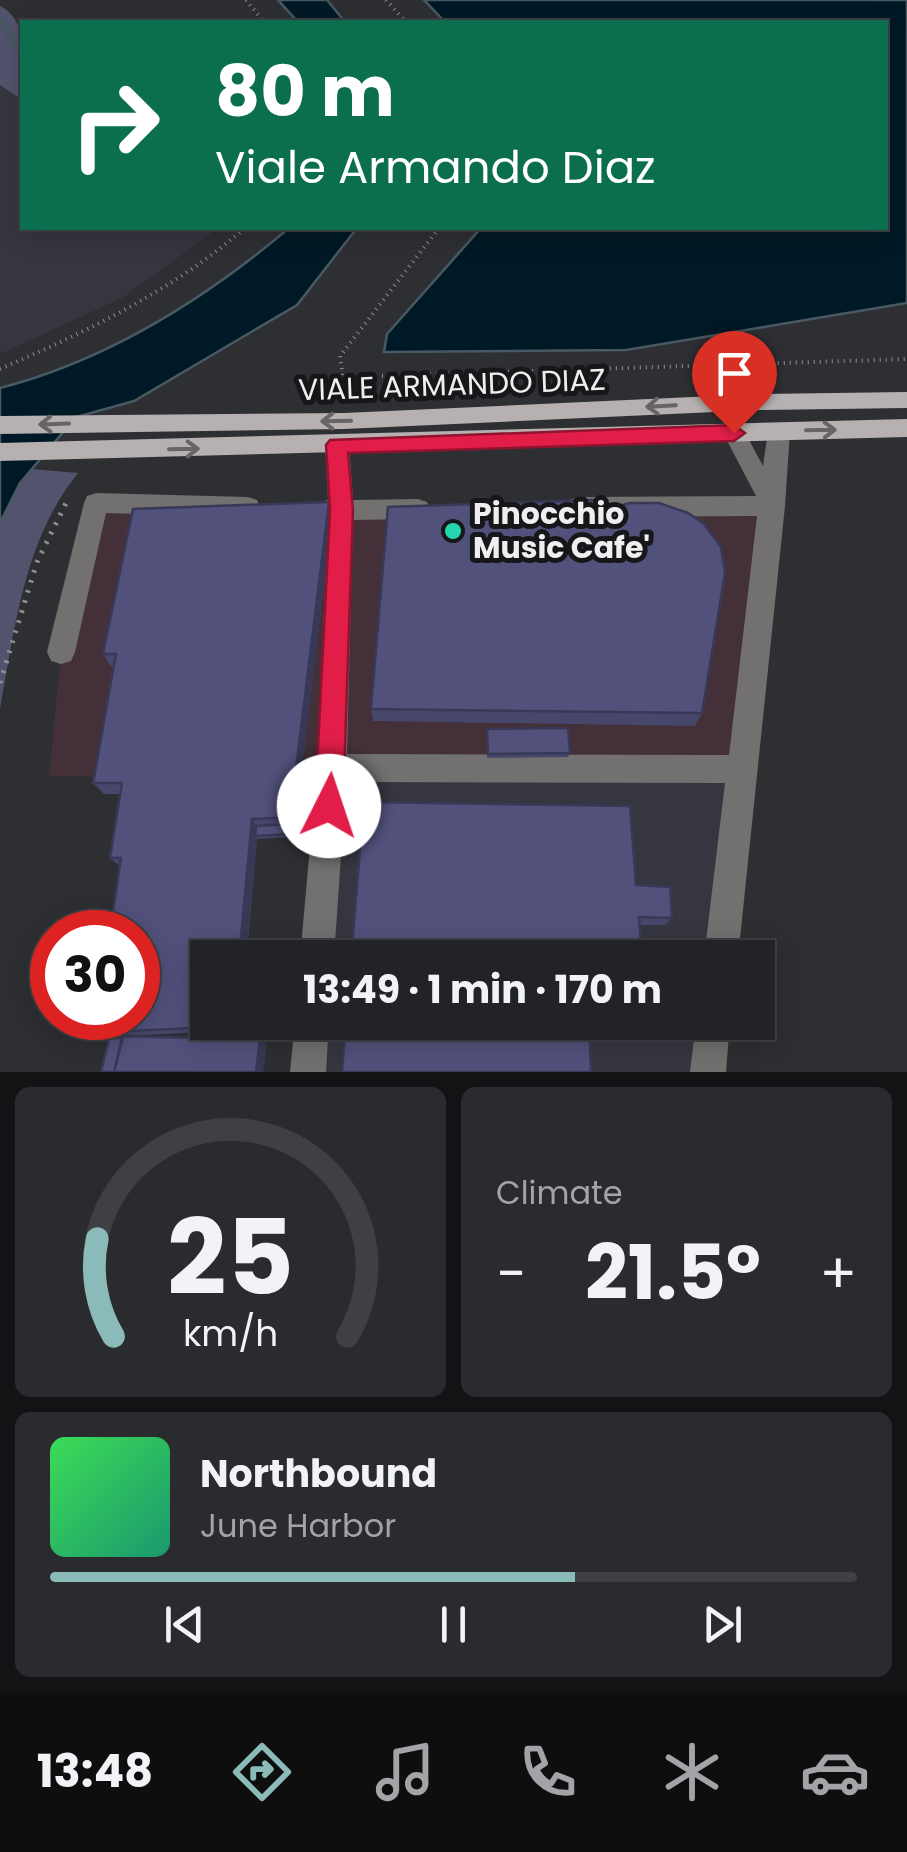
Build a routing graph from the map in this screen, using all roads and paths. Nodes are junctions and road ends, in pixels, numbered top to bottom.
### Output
1 (246, 0) edge
2 (386, 0) edge
3 (262, 20) edge
4 (404, 20) edge
5 (243, 230) edge
6 (437, 230) edge
7 (907, 359) edge
8 (0, 369) edge
9 (907, 400) edge
10 (0, 426) edge
11 (907, 428) edge
12 (779, 431) junction
13 (734, 433) junction
14 (337, 445) junction
15 (0, 452) edge
16 (76, 487) dead end
17 (773, 506) junction
18 (554, 507) edge
19 (266, 508) edge
20 (437, 508) edge
21 (304, 509) edge
22 (342, 510) junction
23 (61, 652) dead end
24 (0, 683) edge
25 (332, 768) junction
26 (743, 769) junction
27 (318, 940) edge
28 (723, 940) edge
29 (311, 1040) edge
30 (712, 1040) edge
31 (308, 1072) edge
32 (708, 1072) edge

1 - 3 path
2 - 4 path
5 - 8 path
6 - 7 path
9 -> 10 main road, VIALE ARMANDO DIAZ
12 -> 11 main road, VIALE ARMANDO DIAZ
12 - 13 main road, VIALE ARMANDO DIAZ
12 - 17 street
13 - 14 main road, VIALE ARMANDO DIAZ
13 - 17 street
15 -> 14 main road, VIALE ARMANDO DIAZ
14 - 22 street
16 - 24 path
17 - 18 street
17 - 26 street
19 - 23 street
20 - 22 street
21 - 22 street
22 - 25 street
25 - 26 street
25 - 27 street
26 - 28 street
29 - 31 street
30 - 32 street

